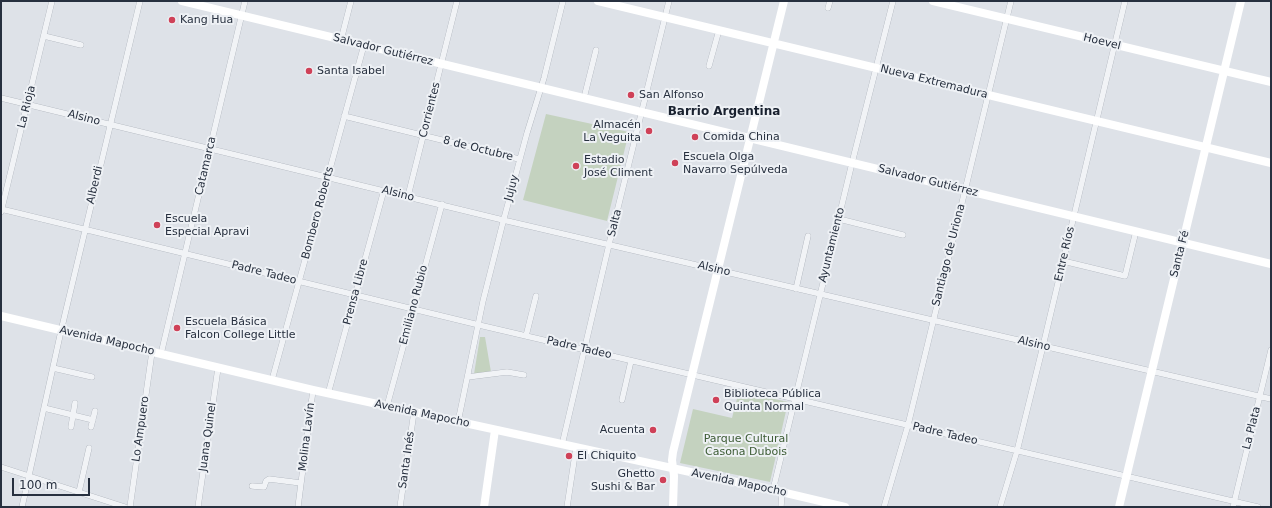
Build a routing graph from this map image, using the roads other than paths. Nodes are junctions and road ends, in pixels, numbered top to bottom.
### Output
1 (52, 1) edge
2 (140, 1) edge
3 (182, 1) edge
4 (245, 1) edge
5 (351, 1) edge
6 (457, 1) edge
7 (563, 1) edge
8 (598, 1) edge
9 (669, 1) edge
10 (784, 1) edge
11 (830, 1) edge
12 (893, 1) edge
13 (933, 1) edge
14 (1010, 1) edge
15 (1125, 1) edge
16 (1242, 1) edge
17 (828, 8) dead end
18 (242, 16) junction
19 (666, 17) junction
20 (1006, 19) junction
21 (719, 30) junction
22 (44, 36) junction
23 (342, 40) junction
24 (773, 43) junction
25 (81, 45) dead end
26 (364, 45) junction
27 (1115, 45) junction
28 (596, 50) dead end
29 (442, 64) junction
30 (710, 66) dead end
31 (876, 68) junction
32 (1225, 71) junction
33 (1271, 82) edge
34 (541, 88) junction
35 (988, 95) junction
36 (1, 98) edge
37 (584, 98) junction
38 (27, 104) junction
39 (642, 112) junction
40 (344, 116) junction
41 (1096, 121) junction
42 (110, 124) junction
43 (423, 135) junction
44 (750, 138) junction
45 (210, 148) junction
46 (1206, 148) junction
47 (519, 159) junction
48 (852, 163) junction
49 (1271, 163) edge
50 (328, 177) junction
51 (384, 190) junction
52 (965, 190) junction
53 (408, 196) junction
54 (442, 204) junction
55 (1, 210) edge
56 (1074, 216) junction
57 (503, 220) junction
58 (839, 220) junction
59 (85, 229) junction
60 (1136, 231) junction
61 (903, 235) dead end
62 (808, 236) dead end
63 (1183, 243) junction
64 (609, 244) junction
65 (185, 254) junction
66 (1063, 262) junction
67 (1271, 264) edge
68 (718, 270) junction
69 (299, 281) junction
70 (796, 288) junction
71 (821, 294) junction
72 (355, 295) junction
73 (536, 296) dead end
74 (413, 309) junction
75 (1, 316) edge
76 (933, 321) junction
77 (479, 325) junction
78 (61, 330) junction
79 (526, 336) junction
80 (1043, 346) junction
81 (585, 350) junction
82 (1271, 350) edge
83 (152, 352) junction
84 (161, 354) junction
85 (631, 361) junction
86 (53, 368) junction
87 (218, 368) junction
88 (1152, 372) junction
89 (692, 375) junction
90 (524, 376) dead end
91 (92, 377) dead end
92 (468, 377) junction
93 (272, 380) junction
94 (313, 390) junction
95 (328, 394) junction
96 (1260, 397) junction
97 (796, 399) junction
98 (622, 400) dead end
99 (1271, 400) edge
100 (76, 403) dead end
101 (387, 406) junction
102 (44, 408) junction
103 (95, 411) dead end
104 (414, 412) junction
105 (73, 415) junction
106 (93, 420) junction
107 (458, 422) junction
108 (908, 425) junction
109 (71, 427) dead end
110 (92, 427) dead end
111 (495, 430) junction
112 (562, 445) junction
113 (89, 448) dead end
114 (576, 448) junction
115 (1017, 451) junction
116 (1, 467) edge
117 (673, 469) junction
118 (29, 476) junction
119 (1126, 476) junction
120 (301, 483) junction
121 (252, 486) dead end
122 (774, 490) junction
123 (79, 492) junction
124 (782, 492) junction
125 (1234, 504) edge
126 (22, 507) edge
127 (125, 507) edge
128 (130, 507) edge
129 (198, 507) edge
130 (298, 507) edge
131 (400, 507) edge
132 (484, 507) edge
133 (567, 507) edge
134 (673, 507) edge
135 (780, 507) edge
136 (845, 507) edge
137 (884, 507) edge
138 (1000, 507) edge
139 (1119, 507) edge
140 (1258, 507) edge

1 - 22 street, La Rioja
2 - 42 street, Alberdi
3 - 18 main road, Salvador Gutiérrez
4 - 18 street, Catamarca
5 - 23 street
6 - 29 street, Corrientes
7 - 34 street, Jujuy
8 - 19 main road, Nueva Extremadura
9 - 19 street, Salta
10 - 24 main road
11 - 17 street
12 - 31 street, Ayuntamiento
13 - 20 main road, Hoevel
14 - 20 street, Santiago de Uriona
15 - 27 street, Entre Ríos
16 - 32 main road, Santa Fé
18 - 23 main road, Salvador Gutiérrez
18 - 45 street, Catamarca
19 - 21 main road, Nueva Extremadura
19 - 39 street, Salta
20 - 27 main road, Hoevel
20 - 35 street, Santiago de Uriona
21 - 24 main road, Nueva Extremadura
21 - 30 street
22 - 25 street
22 - 38 street, La Rioja
23 - 26 main road, Salvador Gutiérrez
24 - 31 main road, Nueva Extremadura
24 - 44 main road
26 - 29 main road, Salvador Gutiérrez
26 - 40 street, Bombero Roberts
27 - 32 main road, Hoevel
27 - 41 street, Entre Ríos
28 - 37 street
29 - 34 main road, Salvador Gutiérrez
29 - 43 street, Corrientes
31 - 35 main road, Nueva Extremadura
31 - 48 street, Ayuntamiento
32 - 33 main road, Hoevel
32 - 46 main road, Santa Fé
34 - 37 main road, Salvador Gutiérrez
34 - 47 street, Jujuy
35 - 41 main road, Nueva Extremadura
35 - 52 street, Santiago de Uriona
36 - 38 street, Alsino
37 - 39 main road, Salvador Gutiérrez
38 - 42 street, Alsino
38 - 55 street, La Rioja
39 - 44 main road, Salvador Gutiérrez
39 - 64 street, Salta
40 - 43 street, 8 de Octubre
40 - 50 street, Bombero Roberts
41 - 46 main road, Nueva Extremadura
41 - 56 street, Entre Ríos
42 - 45 street, Alsino
42 - 59 street, Alberdi
43 - 47 street, 8 de Octubre
43 - 53 street, Corrientes
44 - 48 main road, Salvador Gutiérrez
44 - 68 main road
45 - 50 street, Alsino
45 - 65 street, Catamarca
46 - 49 main road, Nueva Extremadura
46 - 63 main road, Santa Fé
47 - 57 street, Jujuy
48 - 52 main road, Salvador Gutiérrez
48 - 58 street, Ayuntamiento
50 - 51 street, Alsino
50 - 69 street, Bombero Roberts
51 - 53 street, Alsino
51 - 72 street, Prensa Libre
52 - 56 main road, Salvador Gutiérrez
52 - 76 street, Santiago de Uriona
53 - 54 street, Alsino
54 - 57 street, Alsino
54 - 74 street, Emiliano Rubio
55 - 59 street, Padre Tadeo
56 - 60 main road, Salvador Gutiérrez
56 - 66 street, Entre Ríos
57 - 64 street, Alsino
57 - 77 street, Jujuy
58 - 61 street
58 - 71 street, Ayuntamiento
59 - 65 street, Padre Tadeo
59 - 78 street, Alberdi
60 - 63 main road, Salvador Gutiérrez
60 - 66 street
62 - 70 street
63 - 67 main road, Salvador Gutiérrez
63 - 88 main road, Santa Fé
64 - 68 street, Alsino
64 - 81 street, Salta
65 - 69 street, Padre Tadeo
65 - 84 street, Catamarca
66 - 80 street, Entre Ríos
68 - 70 street, Alsino
68 - 89 main road
69 - 72 street, Padre Tadeo
69 - 93 street, Bombero Roberts
70 - 71 street, Alsino
71 - 76 street, Alsino
71 - 97 street, Ayuntamiento
72 - 74 street, Padre Tadeo
72 - 95 street, Prensa Libre
73 - 79 street
74 - 77 street, Padre Tadeo
74 - 101 street, Emiliano Rubio
75 - 78 main road, Avenida Mapocho
76 - 80 street, Alsino
76 - 108 street, Santiago de Uriona
77 - 79 street, Padre Tadeo
77 - 92 street, Jujuy
78 - 83 main road, Avenida Mapocho
78 - 86 street, Alberdi
79 - 81 street, Padre Tadeo
80 - 88 street, Alsino
80 - 115 street, Entre Ríos
81 - 85 street, Padre Tadeo
81 - 112 street, Salta
82 - 96 street, La Plata
83 - 84 main road, Avenida Mapocho
83 - 128 street, Lo Ampuero
84 - 87 main road, Avenida Mapocho
85 - 89 street, Padre Tadeo
85 - 98 street
86 - 91 street
86 - 102 street, Alberdi
87 - 93 main road, Avenida Mapocho
87 - 129 street, Juana Quinel
88 - 96 street, Alsino
88 - 119 main road, Santa Fé
89 - 97 street, Padre Tadeo
89 - 117 main road
90 - 92 street
92 - 107 street, Jujuy
93 - 94 main road, Avenida Mapocho
94 - 95 main road, Avenida Mapocho
94 - 120 street, Molina Lavín
95 - 101 main road, Avenida Mapocho
96 - 99 street, Alsino
96 - 125 street, La Plata
97 - 108 street, Padre Tadeo
97 - 122 street, Ayuntamiento
100 - 105 street
101 - 104 main road, Avenida Mapocho
102 - 105 street
102 - 118 street, Alberdi
103 - 106 street
104 - 107 main road, Avenida Mapocho
104 - 131 street, Santa Inés
105 - 106 street
105 - 109 street
106 - 110 street
107 - 111 main road, Avenida Mapocho
108 - 115 street, Padre Tadeo
108 - 137 street, Santiago de Uriona
111 - 112 main road, Avenida Mapocho
111 - 132 main road
112 - 114 main road, Avenida Mapocho
113 - 123 street
114 - 117 main road, Avenida Mapocho
114 - 133 street
115 - 119 street, Padre Tadeo
115 - 138 street, Entre Ríos
116 - 118 street
117 - 122 main road, Avenida Mapocho
117 - 134 main road
118 - 123 street
118 - 126 street, Alberdi
119 - 125 street, Padre Tadeo
119 - 139 main road, Santa Fé
120 - 121 street, Molina Lavín
120 - 130 street, Molina Lavín
122 - 124 main road, Avenida Mapocho
123 - 127 street
124 - 135 street
124 - 136 main road, Avenida Mapocho
125 - 140 street, Padre Tadeo

